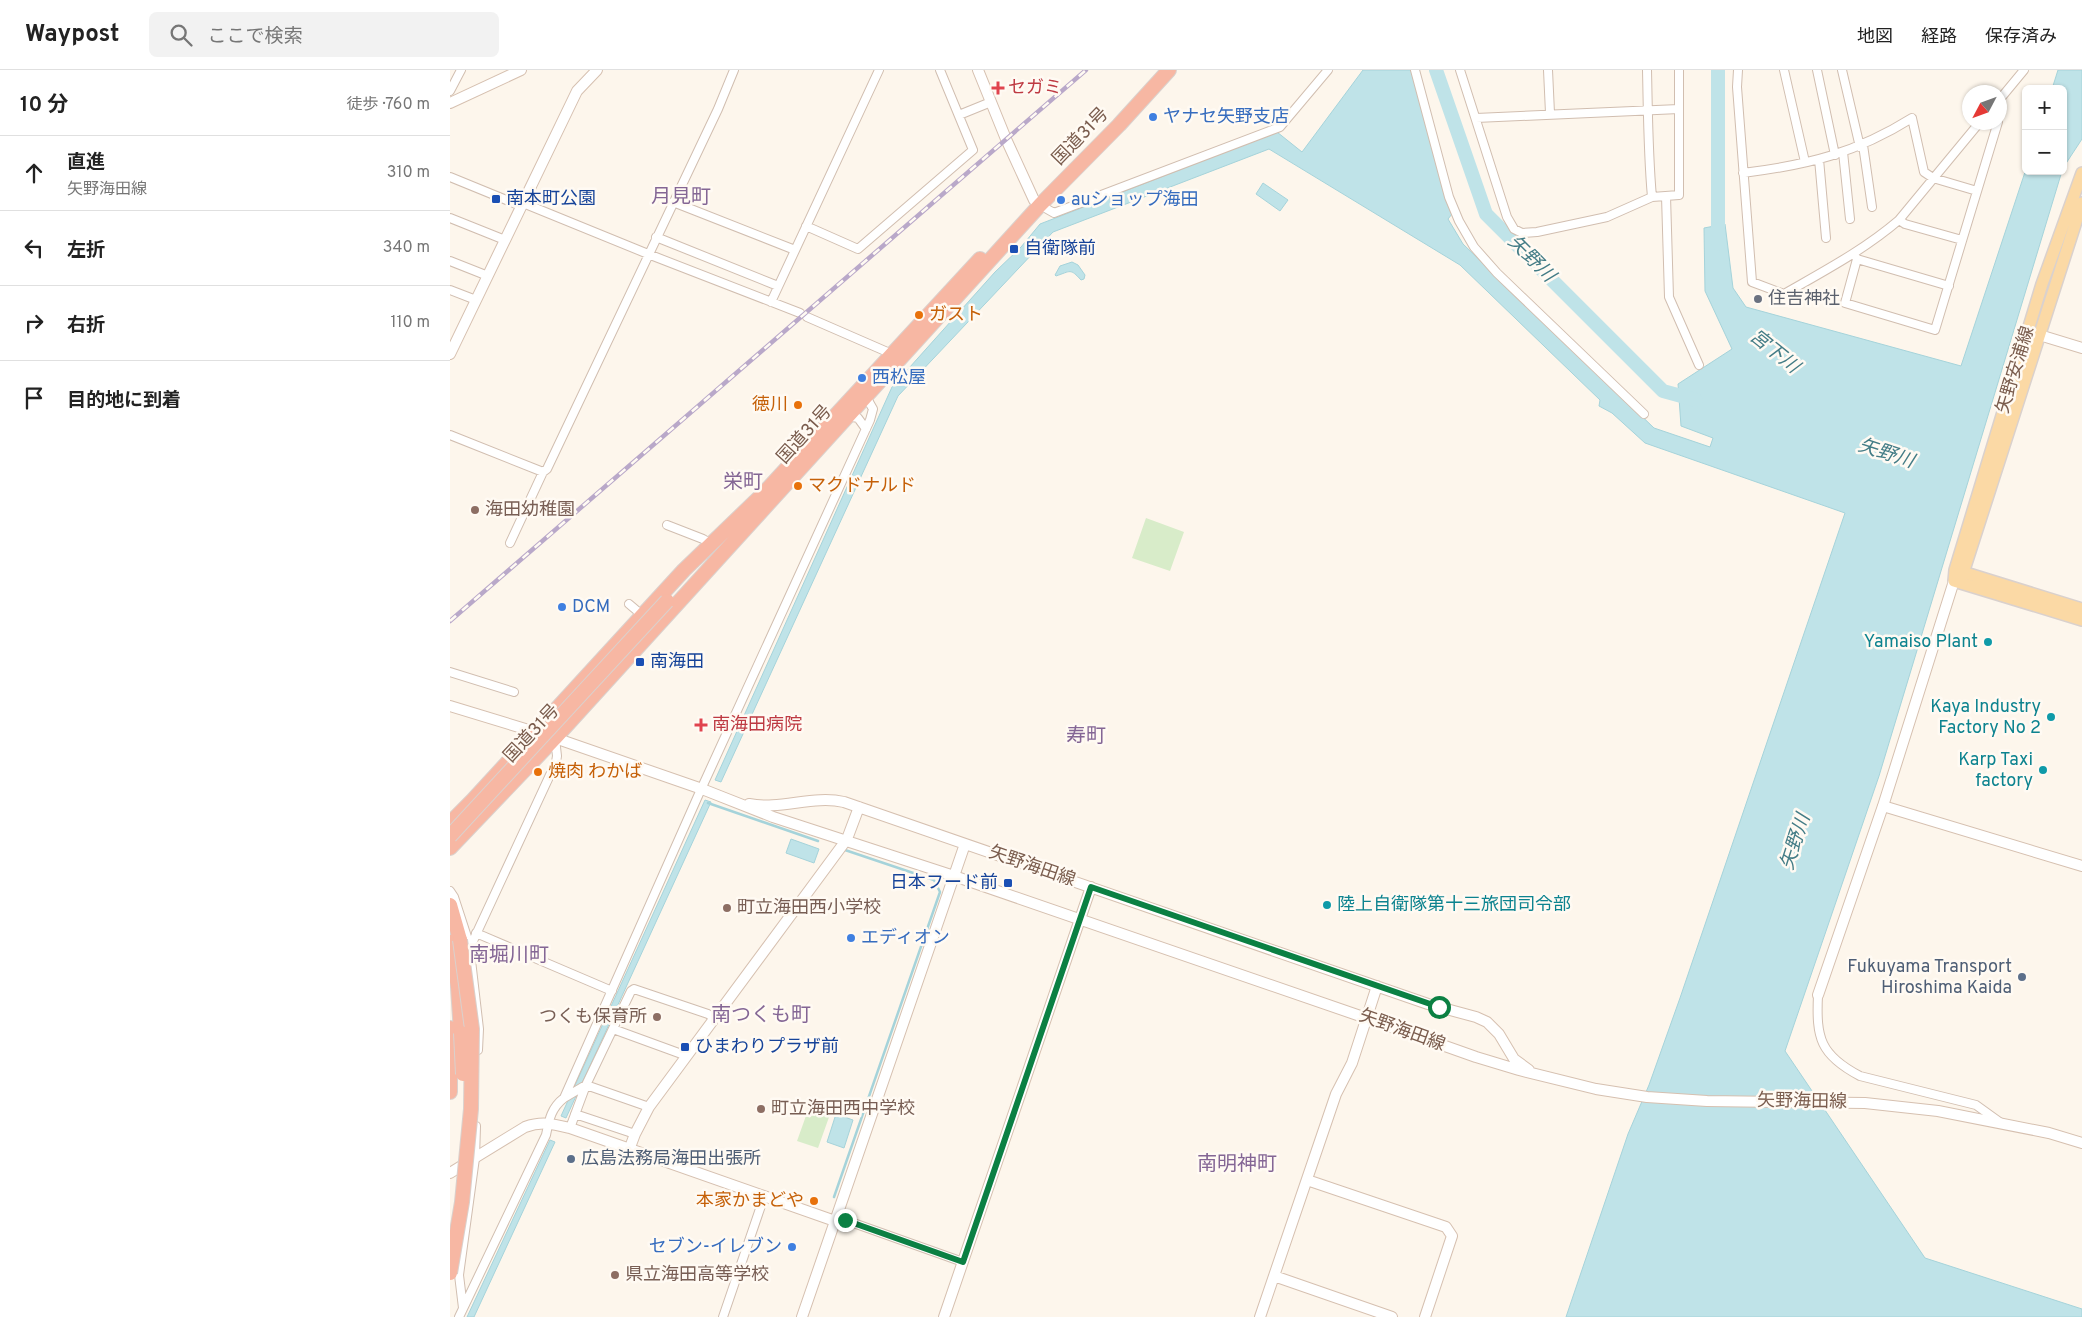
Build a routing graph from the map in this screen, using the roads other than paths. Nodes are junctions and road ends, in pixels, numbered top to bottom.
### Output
1 (461, 70) edge
2 (521, 70) edge
3 (597, 70) edge
4 (734, 70) edge
5 (879, 70) edge
6 (940, 70) edge
7 (978, 70) edge
8 (1159, 70) edge
9 (1169, 70) edge
10 (1175, 70) edge
11 (1328, 70) edge
12 (1416, 70) edge
13 (1460, 70) edge
14 (1548, 70) edge
15 (1647, 70) edge
16 (1679, 70) edge
17 (1738, 70) edge
18 (1784, 70) edge
19 (1817, 70) edge
20 (1842, 70) edge
21 (2024, 70) edge
22 (450, 91) edge
23 (2007, 91) edge
24 (1149, 93) junction
25 (450, 102) edge
26 (991, 102) junction
27 (1679, 109) junction
28 (1649, 110) junction
29 (1550, 113) junction
30 (959, 115) junction
31 (1476, 118) junction
32 (1973, 130) edge
33 (1996, 130) edge
34 (1861, 146) junction
35 (1839, 154) junction
36 (1819, 159) junction
37 (1805, 162) junction
38 (1744, 173) junction
39 (2082, 174) edge
40 (450, 177) edge
41 (1933, 178) junction
42 (1977, 191) junction
43 (1666, 196) junction
44 (1652, 197) junction
45 (673, 202) junction
46 (1037, 203) junction
47 (2082, 203) edge
48 (522, 205) junction
49 (1872, 207) dead end
50 (450, 218) edge
51 (1850, 218) dead end
52 (1898, 220) junction
53 (806, 226) junction
54 (656, 237) junction
55 (1826, 238) dead end
56 (505, 240) junction
57 (1962, 240) junction
58 (795, 250) junction
59 (648, 254) junction
60 (1855, 256) junction
61 (450, 261) edge
62 (488, 276) junction
63 (778, 286) junction
64 (1948, 286) junction
65 (450, 290) edge
66 (476, 300) junction
67 (771, 302) junction
68 (2033, 333) junction
69 (2082, 348) edge
70 (450, 354) edge
71 (892, 354) junction
72 (1699, 365) dead end
73 (863, 393) junction
74 (1644, 414) dead end
75 (848, 416) junction
76 (866, 429) junction
77 (450, 435) edge
78 (543, 472) junction
79 (667, 525) dead end
80 (510, 543) dead end
81 (716, 548) junction
82 (1957, 574) junction
83 (629, 604) dead end
84 (2082, 609) edge
85 (642, 615) junction
86 (2082, 620) edge
87 (450, 672) edge
88 (514, 692) dead end
89 (450, 706) edge
90 (535, 732) junction
91 (555, 738) junction
92 (703, 790) junction
93 (732, 800) junction
94 (1883, 806) junction
95 (859, 807) junction
96 (450, 823) edge
97 (473, 823) junction
98 (450, 836) edge
99 (847, 840) junction
100 (965, 844) junction
101 (450, 848) edge
102 (450, 854) edge
103 (2082, 866) edge
104 (954, 876) junction
105 (1091, 887) junction
106 (450, 891) edge
107 (450, 905) edge
108 (1080, 919) junction
109 (476, 933) junction
110 (460, 942) edge
111 (1377, 986) junction
112 (612, 991) junction
113 (1818, 995) joint
114 (714, 1018) junction
115 (1366, 1018) junction
116 (450, 1028) edge
117 (613, 1029) junction
118 (588, 1049) junction
119 (599, 1054) junction
120 (687, 1056) junction
121 (1534, 1073) junction
122 (584, 1086) junction
123 (450, 1092) edge
124 (566, 1097) junction
125 (649, 1107) junction
126 (575, 1114) junction
127 (2001, 1123) junction
128 (548, 1124) junction
129 (570, 1128) junction
130 (635, 1134) junction
131 (2082, 1141) edge
132 (629, 1150) junction
133 (475, 1158) junction
134 (450, 1174) edge
135 (1307, 1180) junction
136 (764, 1197) junction
137 (835, 1221) junction
138 (450, 1237) edge
139 (963, 1262) junction
140 (450, 1273) edge
141 (1274, 1276) junction
142 (463, 1308) junction
143 (460, 1317) edge
144 (723, 1317) edge
145 (802, 1317) edge
146 (944, 1317) edge
147 (1260, 1317) edge
148 (1392, 1317) edge
149 (1425, 1317) edge

1 - 22 street
2 - 25 street
3 - 48 street
4 - 45 street
5 - 53 street
6 - 30 street
7 - 26 street
8 - 46 highway, 国道31号
9 - 24 highway, 国道31号
10 - 24 main road
11 - 46 street
12 - 74 street
13 - 31 street
14 - 29 street
15 - 28 street
16 - 27 street
17 - 38 street
18 - 37 street
19 - 35 street
20 - 34 street
21 - 23 street
24 - 46 highway, 国道31号
26 - 30 street
26 - 46 street
27 - 28 street
27 - 43 street
28 - 29 street
28 - 44 street
29 - 31 street
30 - 53 street
31 - 44 street
32 - 41 street
33 - 42 street
34 - 35 street
34 - 41 street
34 - 49 street
35 - 36 street
35 - 51 street
36 - 37 street
36 - 55 street
37 - 38 street
38 - 60 street
39 - 68 main road, 矢野安浦線
40 - 48 street
41 - 42 street
41 - 52 street
42 - 57 street
43 - 44 street
43 - 72 street
45 - 54 street
45 - 58 street
46 - 71 highway, 国道31号
46 - 73 highway, 国道31号
47 - 68 main road, 矢野安浦線
48 - 56 street
48 - 59 street
50 - 56 street
52 - 57 street
52 - 60 street
53 - 58 street
54 - 59 street
54 - 63 street
56 - 62 street
57 - 64 street
58 - 63 street
59 - 67 street
59 - 78 street
60 - 64 street
60 - 64 street
61 - 62 street
62 - 66 street
63 - 67 street
65 - 66 street
66 - 70 street
67 - 71 street
68 - 69 street
68 - 82 main road, 矢野安浦線
71 - 73 highway, 国道31号
73 - 75 highway, 国道31号
73 - 76 street
73 - 81 highway, 国道31号
75 - 76 street
75 - 81 highway, 国道31号
76 - 92 street
77 - 78 street
78 - 80 street
79 - 81 street
81 - 85 highway, 国道31号
81 - 91 highway, 国道31号
81 - 98 highway, bridge
82 - 84 main road
82 - 86 main road
82 - 94 street
83 - 85 street
85 - 90 highway, 国道31号
87 - 88 street
89 - 90 street, 矢野海田線
90 - 91 street, 矢野海田線
90 - 96 highway, 国道31号
91 - 92 street, 矢野海田線
91 - 97 highway, 国道31号
91 - 109 street
92 - 93 street, 矢野海田線
92 - 112 street
93 - 95 street, 矢野海田線
93 - 99 street, 矢野海田線
94 - 103 street
94 - 113 street
95 - 99 street
95 - 100 street, 矢野海田線
97 - 101 highway, 国道31号
97 - 102 highway
99 - 104 street, 矢野海田線
99 - 114 street
100 - 104 street
100 - 105 street, 矢野海田線
104 - 108 street, 矢野海田線
104 - 137 street
105 - 108 street
105 - 111 street, 矢野海田線
106 - 110 street
107 - 110 highway
108 - 115 street, 矢野海田線
108 - 139 street
109 - 110 street
109 - 112 street
110 - 133 street
110 - 138 highway, bridge
110 - 140 highway, bridge
111 - 115 street
111 - 121 street, 矢野海田線
112 - 118 street
113 - 127 street
114 - 117 street
114 - 120 street
115 - 121 street, 矢野海田線
115 - 135 street
116 - 123 highway
117 - 119 street
117 - 120 street
118 - 119 street
118 - 124 street
119 - 122 street
120 - 125 street
121 - 127 street, 矢野海田線
122 - 124 street
122 - 125 street
122 - 126 street
124 - 128 street
125 - 130 street
126 - 129 street
126 - 130 street
127 - 131 street, 矢野海田線
128 - 129 street
128 - 133 street
128 - 142 street
129 - 132 street
130 - 132 street
132 - 136 street
133 - 134 street
133 - 142 street
135 - 141 street
135 - 149 street
136 - 137 street
136 - 144 street
137 - 139 street
137 - 145 street
139 - 146 street
141 - 147 street
141 - 148 street
142 - 143 street

